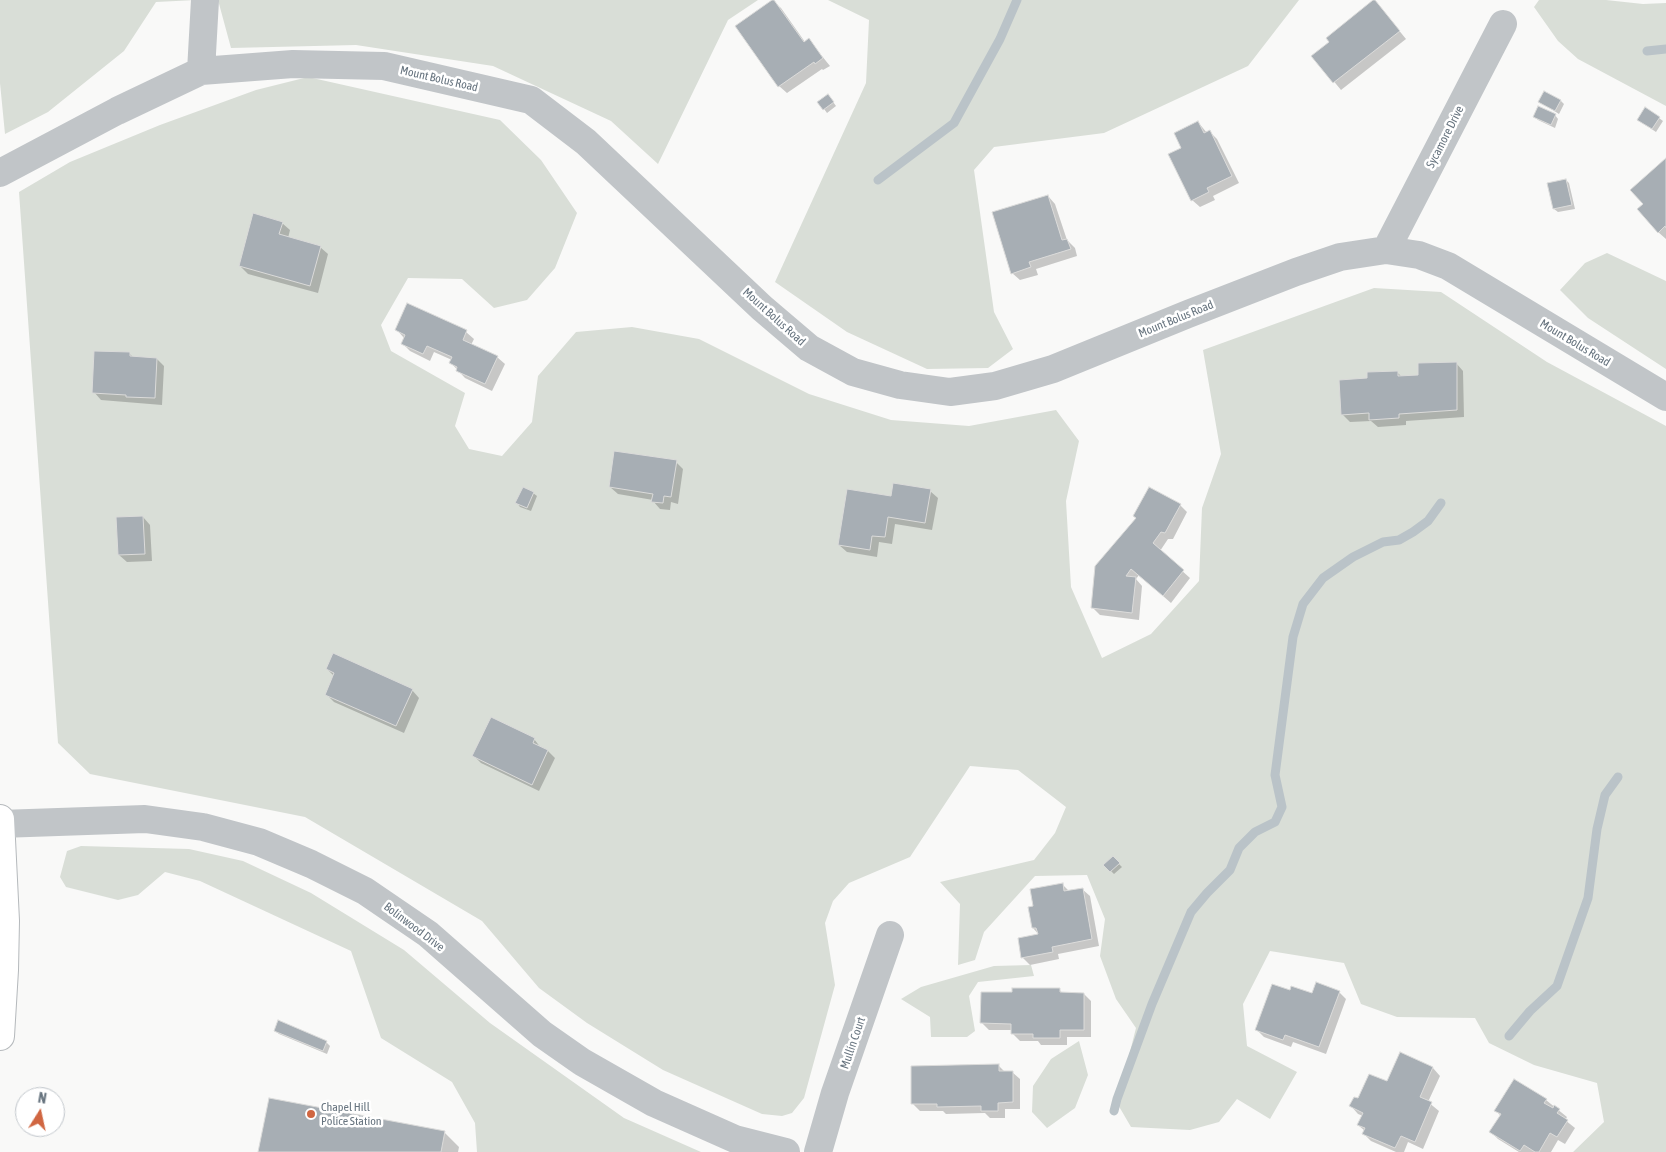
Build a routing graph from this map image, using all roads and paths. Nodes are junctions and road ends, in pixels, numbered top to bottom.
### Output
1 (205, 0) edge
2 (1503, 24) dead end
3 (201, 72) junction
4 (0, 173) edge
5 (1386, 250) junction
6 (1666, 397) edge
7 (0, 819) edge
8 (0, 824) edge
9 (890, 935) dead end
10 (0, 1036) edge
11 (786, 1152) edge
12 (818, 1152) edge

1 - 3 street
2 - 5 street, Sycamore Drive
3 - 4 street, Mount Bolus Road
3 - 5 street, Mount Bolus Road
5 - 6 street, Mount Bolus Road
7 - 8 main road
8 - 10 main road
8 - 11 street, Bolinwood Drive
9 - 12 street, Mullin Court

